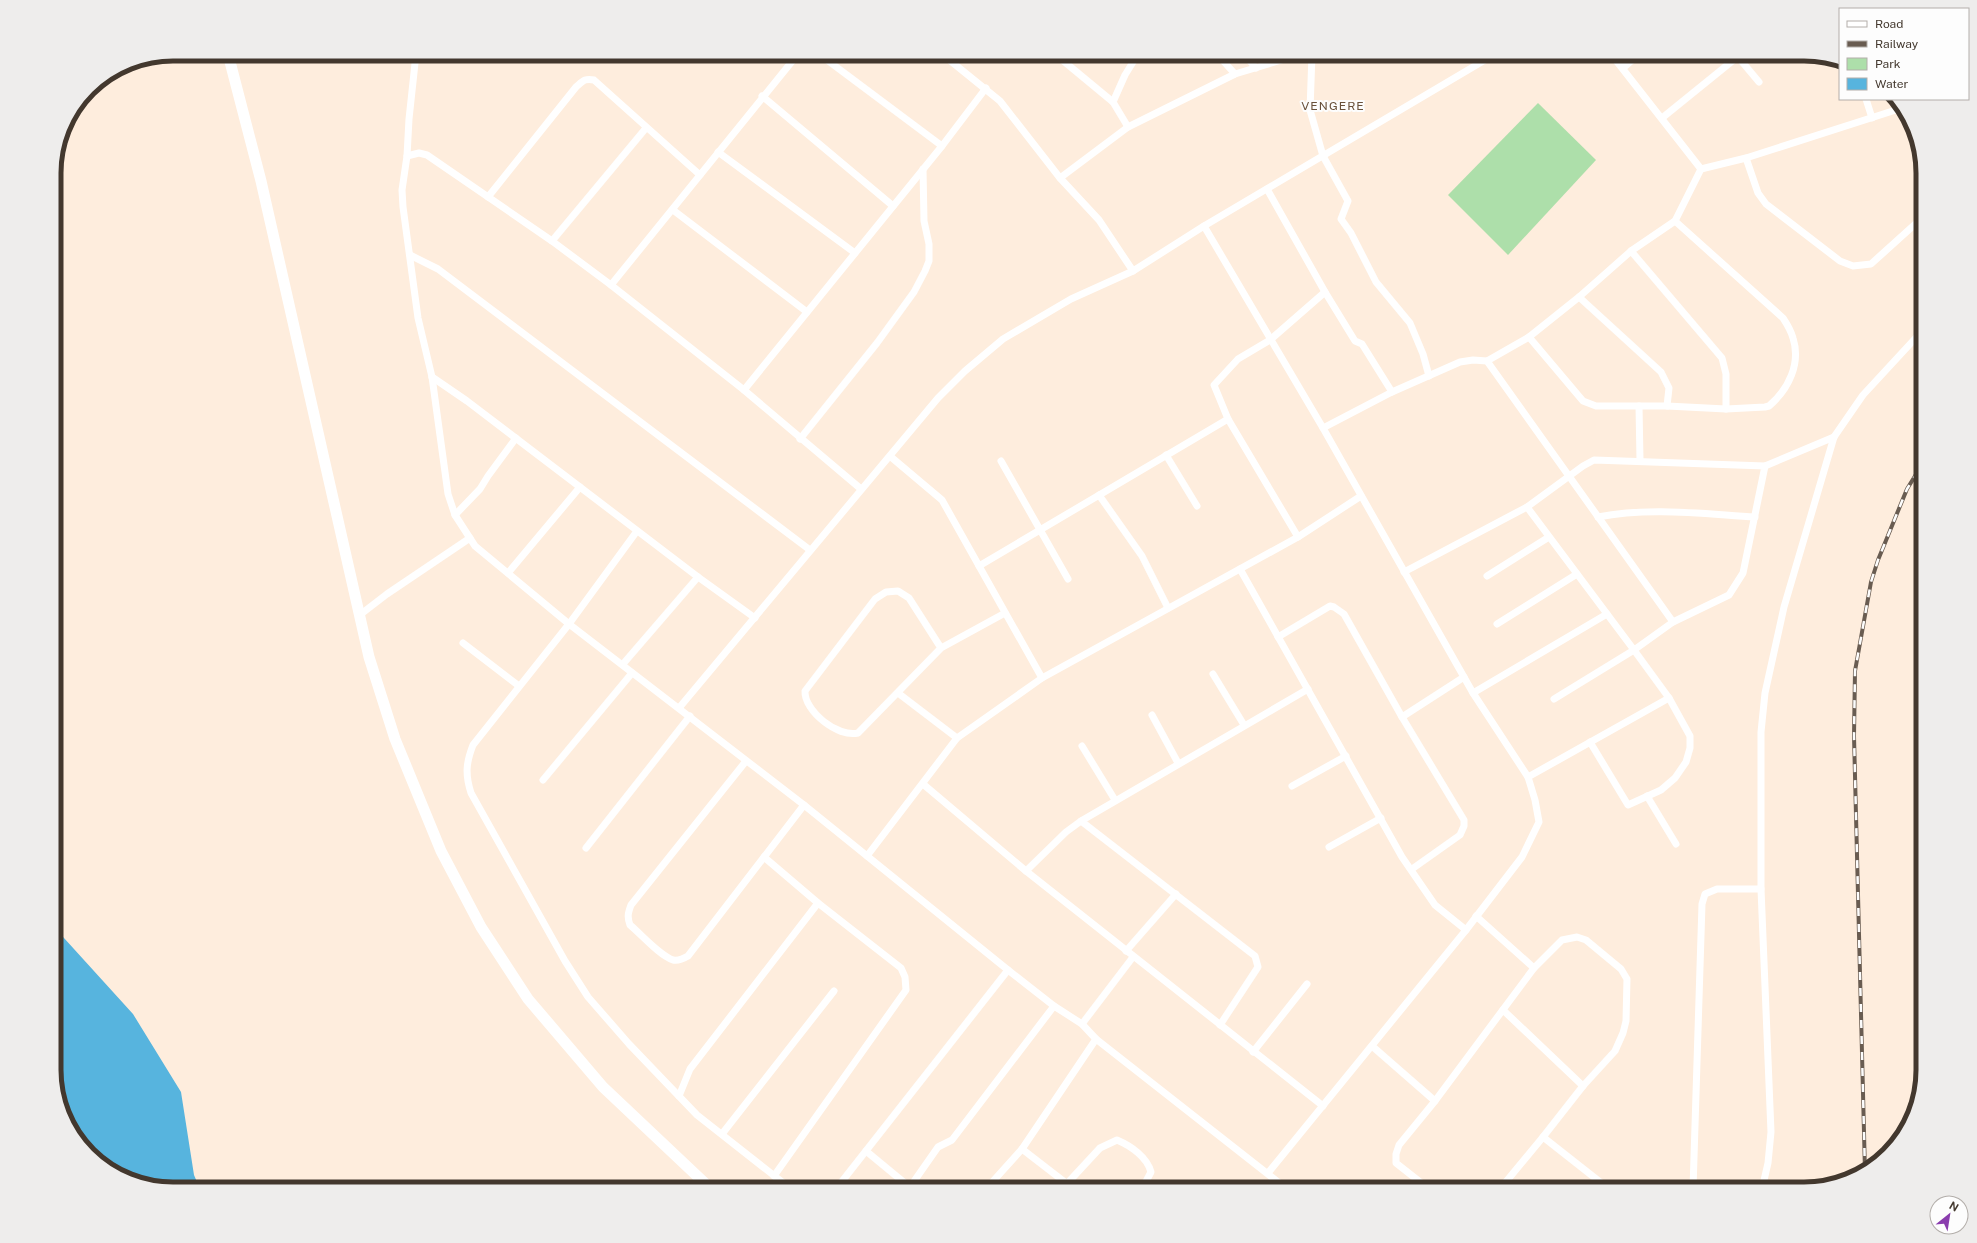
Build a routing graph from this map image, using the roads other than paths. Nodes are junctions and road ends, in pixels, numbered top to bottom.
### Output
1 (230, 61) edge
2 (415, 61) edge
3 (792, 61) edge
4 (828, 61) edge
5 (951, 61) edge
6 (1063, 61) edge
7 (1134, 61) edge
8 (1223, 61) edge
9 (1250, 61) edge
10 (1278, 61) edge
11 (1312, 61) edge
12 (1484, 61) edge
13 (1617, 61) edge
14 (1631, 61) edge
15 (1732, 61) edge
16 (1743, 61) edge
17 (1256, 68) junction
18 (1623, 68) junction
19 (1235, 74) junction
20 (1759, 82) dead end
21 (986, 88) junction
22 (762, 96) junction
23 (1866, 100) edge
24 (1113, 102) junction
25 (1896, 110) edge
26 (1662, 118) junction
27 (1872, 118) junction
28 (1128, 127) junction
29 (646, 128) junction
30 (942, 146) junction
31 (718, 152) junction
32 (407, 156) junction
33 (1323, 156) junction
34 (1746, 158) junction
35 (923, 169) junction
36 (1701, 169) junction
37 (700, 175) junction
38 (1060, 178) junction
39 (1268, 188) junction
40 (488, 197) junction
41 (893, 206) junction
42 (672, 210) junction
43 (1675, 221) junction
44 (1916, 223) edge
45 (1204, 226) junction
46 (552, 241) junction
47 (1631, 251) junction
48 (855, 253) junction
49 (410, 255) junction
50 (1133, 271) junction
51 (611, 285) junction
52 (1325, 292) junction
53 (1579, 297) junction
54 (807, 312) junction
55 (1529, 337) junction
56 (1916, 338) edge
57 (1270, 340) junction
58 (1487, 361) junction
59 (1429, 376) junction
60 (432, 377) junction
61 (744, 390) junction
62 (1392, 392) junction
63 (1639, 406) junction
64 (1667, 406) junction
65 (1726, 409) junction
66 (1228, 419) junction
67 (1323, 428) junction
68 (1834, 437) junction
69 (516, 438) junction
70 (800, 439) junction
71 (1166, 455) junction
72 (890, 457) junction
73 (1640, 460) junction
74 (1001, 462) dead end
75 (1765, 466) junction
76 (1569, 476) junction
77 (580, 487) junction
78 (861, 488) junction
79 (1099, 495) junction
80 (1361, 496) junction
81 (1197, 506) dead end
82 (1527, 507) junction
83 (455, 515) junction
84 (1598, 517) junction
85 (1755, 517) junction
86 (1040, 530) junction
87 (638, 531) junction
88 (1298, 537) junction
89 (1549, 537) junction
90 (470, 538) junction
91 (810, 550) junction
92 (979, 566) junction
93 (1240, 569) junction
94 (1404, 572) junction
95 (508, 573) junction
96 (1577, 574) junction
97 (1487, 576) dead end
98 (698, 577) junction
99 (1068, 579) dead end
100 (1168, 608) junction
101 (1005, 613) junction
102 (361, 614) junction
103 (1607, 614) junction
104 (755, 618) junction
105 (1673, 622) junction
106 (569, 624) junction
107 (1497, 624) dead end
108 (1278, 637) junction
109 (463, 643) dead end
110 (941, 648) junction
111 (1634, 650) junction
112 (623, 664) junction
113 (632, 673) junction
114 (1213, 674) dead end
115 (1464, 677) junction
116 (1042, 678) junction
117 (519, 686) junction
118 (1308, 689) junction
119 (898, 693) junction
120 (1473, 693) junction
121 (1669, 698) junction
122 (1554, 699) dead end
123 (679, 708) junction
124 (1152, 715) dead end
125 (690, 716) junction
126 (1402, 717) junction
127 (1244, 726) junction
128 (957, 738) junction
129 (1590, 742) junction
130 (1082, 746) dead end
131 (1346, 756) junction
132 (746, 761) junction
133 (1178, 763) junction
134 (1528, 777) junction
135 (543, 780) dead end
136 (923, 784) junction
137 (1292, 786) dead end
138 (1647, 796) junction
139 (1115, 800) junction
140 (804, 805) junction
141 (1381, 818) junction
142 (1081, 821) junction
143 (1676, 844) dead end
144 (1329, 847) dead end
145 (586, 848) dead end
146 (867, 856) junction
147 (764, 857) junction
148 (1412, 869) junction
149 (1026, 871) junction
150 (1761, 889) junction
151 (1176, 894) junction
152 (818, 903) junction
153 (1476, 916) junction
154 (1466, 930) junction
155 (1126, 951) junction
156 (1133, 957) junction
157 (1534, 968) junction
158 (1008, 970) junction
159 (1307, 984) dead end
160 (834, 991) dead end
161 (1054, 1006) junction
162 (1503, 1010) junction
163 (1082, 1024) junction
164 (1220, 1025) junction
165 (1096, 1039) junction
166 (1372, 1046) junction
167 (1253, 1052) junction
168 (1583, 1086) junction
169 (679, 1096) junction
170 (1435, 1101) junction
171 (1323, 1106) junction
172 (722, 1134) junction
173 (1543, 1137) junction
174 (1022, 1149) junction
175 (866, 1151) junction
176 (1268, 1173) junction
177 (774, 1176) junction
178 (704, 1182) edge
179 (782, 1182) edge
180 (842, 1182) edge
181 (904, 1182) edge
182 (915, 1182) edge
183 (992, 1182) edge
184 (1059, 1182) edge
185 (1068, 1182) edge
186 (1146, 1182) edge
187 (1279, 1182) edge
188 (1420, 1182) edge
189 (1506, 1182) edge
190 (1600, 1182) edge
191 (1694, 1182) edge
192 (1764, 1182) edge

1 - 102 main road
2 - 32 street
3 - 22 street
4 - 30 street
5 - 21 street
6 - 24 street
7 - 24 street
8 - 19 street
9 - 17 street
10 - 17 street
11 - 33 street
12 - 33 street
13 - 18 street
14 - 18 street
15 - 26 street
16 - 20 street
17 - 19 street
18 - 26 street
19 - 28 street
21 - 30 street
21 - 38 street
22 - 31 street
22 - 41 street
23 - 27 street
24 - 28 street
25 - 27 street
26 - 36 street
27 - 34 street
28 - 38 street
29 - 37 street
29 - 40 street
29 - 46 street
30 - 35 street
31 - 37 street
31 - 48 street
32 - 40 street
32 - 49 street
33 - 39 street
33 - 59 street
34 - 36 street
34 - 44 street
35 - 41 street
35 - 70 street
36 - 43 street
37 - 42 street
38 - 50 street
39 - 45 street
39 - 52 street
40 - 46 street
41 - 48 street
42 - 51 street
42 - 54 street
43 - 47 street
43 - 65 street
45 - 50 street
45 - 57 street
46 - 51 street
47 - 53 street
47 - 65 street
48 - 54 street
49 - 60 street
49 - 91 street
50 - 72 street
51 - 61 street
52 - 57 street
52 - 62 street
53 - 55 street
53 - 64 street
54 - 61 street
55 - 58 street
55 - 63 street
56 - 68 street
57 - 66 street
57 - 67 street
58 - 59 street
58 - 76 street
59 - 62 street
60 - 69 street
60 - 83 street
61 - 70 street
62 - 67 street
63 - 64 street
63 - 73 street
64 - 65 street
66 - 71 street
66 - 88 street
67 - 80 street
68 - 75 street
68 - 150 street
69 - 77 street
69 - 83 street
70 - 78 street
71 - 79 street
71 - 81 street
72 - 78 street
72 - 92 street
73 - 75 street
73 - 76 street
74 - 86 street
75 - 85 street
76 - 82 street
76 - 84 street
77 - 87 street
77 - 95 street
78 - 91 street
79 - 86 street
79 - 100 street
80 - 88 street
80 - 94 street
82 - 89 street
82 - 94 street
83 - 90 street
84 - 85 street
84 - 105 street
85 - 105 street
86 - 92 street
86 - 99 street
87 - 98 street
87 - 106 street
88 - 93 street
89 - 96 street
89 - 97 street
90 - 95 street
90 - 102 street
91 - 104 street
92 - 101 street
93 - 100 street
93 - 108 street
94 - 115 street
95 - 106 street
96 - 103 street
96 - 107 street
98 - 104 street
98 - 112 street
100 - 116 street
101 - 110 street
101 - 116 street
102 - 178 main road
103 - 111 street
103 - 120 street
104 - 123 street
105 - 111 street
106 - 112 street
106 - 117 street
108 - 118 street
108 - 126 street
109 - 117 street
110 - 119 street
110 - 119 street
111 - 121 street
111 - 122 street
112 - 113 street
113 - 123 street
113 - 135 street
114 - 127 street
115 - 120 street
115 - 126 street
116 - 128 street
117 - 169 street
118 - 127 street
118 - 131 street
119 - 128 street
120 - 134 street
121 - 129 street
121 - 138 street
123 - 125 street
124 - 133 street
125 - 132 street
125 - 145 street
126 - 148 street
127 - 133 street
128 - 136 street
129 - 134 street
129 - 138 street
130 - 139 street
131 - 137 street
131 - 141 street
132 - 140 street
132 - 147 street
133 - 139 street
134 - 153 street
136 - 146 street
136 - 149 street
138 - 143 street
139 - 142 street
140 - 146 street
140 - 147 street
141 - 144 street
141 - 148 street
142 - 149 street
142 - 151 street
146 - 158 street
147 - 152 street
148 - 154 street
149 - 155 street
150 - 191 street
150 - 192 street
151 - 155 street
151 - 164 street
152 - 169 street
152 - 177 street
153 - 154 street
153 - 157 street
154 - 166 street
155 - 156 street
156 - 163 street
156 - 164 street
157 - 162 street
157 - 168 street
158 - 161 street
158 - 175 street
159 - 167 street
160 - 172 street
161 - 163 street
161 - 182 street
162 - 168 street
162 - 170 street
163 - 165 street
164 - 167 street
165 - 174 street
165 - 176 street
166 - 170 street
166 - 171 street
167 - 171 street
168 - 173 street
169 - 172 street
170 - 188 street
171 - 176 street
172 - 177 street
173 - 189 street
173 - 190 street
174 - 183 street
174 - 184 street
175 - 180 street
175 - 181 street
176 - 187 street
177 - 179 street
185 - 186 street

